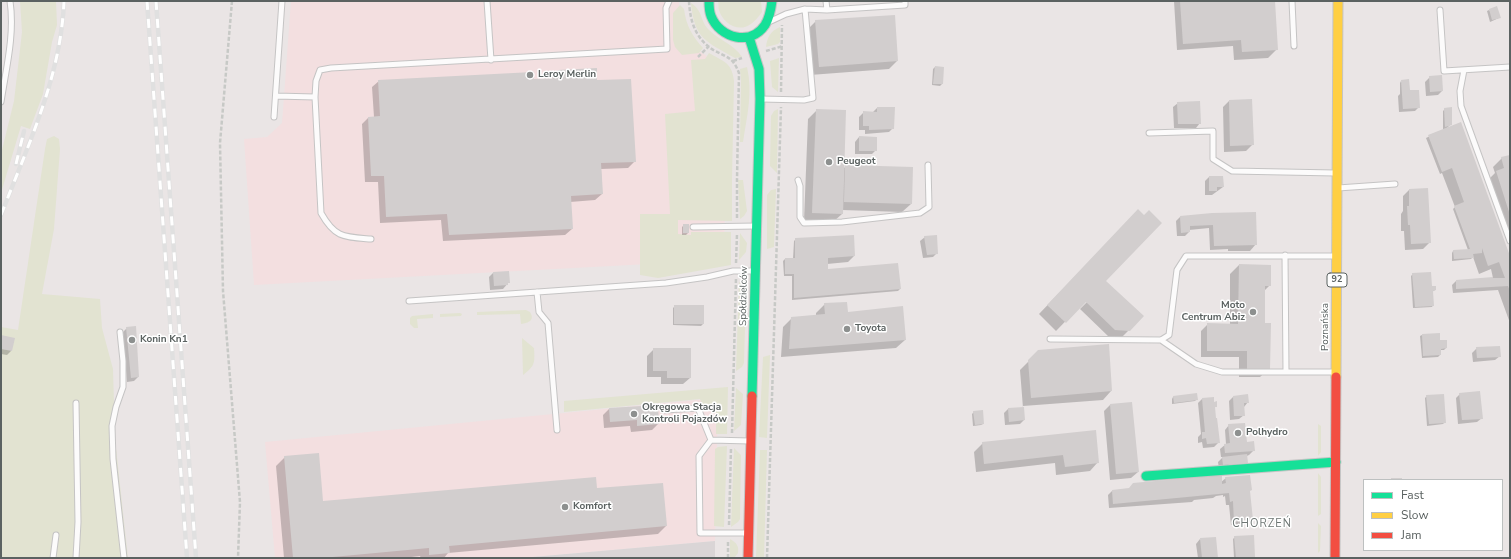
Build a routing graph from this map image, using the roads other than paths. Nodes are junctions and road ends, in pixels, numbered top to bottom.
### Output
1 (10, 1) edge
2 (282, 1) edge
3 (487, 1) edge
4 (669, 1) edge
5 (772, 1) edge
6 (826, 1) edge
7 (905, 1) edge
8 (1292, 1) edge
9 (1338, 1) edge
10 (707, 2) edge
11 (805, 10) junction
12 (827, 10) junction
13 (1440, 10) dead end
14 (768, 22) junction
15 (749, 37) junction
16 (1294, 46) dead end
17 (491, 60) junction
18 (1510, 67) edge
19 (1464, 70) junction
20 (276, 96) junction
21 (316, 97) junction
22 (760, 99) junction
23 (1, 102) edge
24 (274, 117) dead end
25 (1149, 133) dead end
26 (928, 165) dead end
27 (1337, 173) junction
28 (798, 180) dead end
29 (1395, 184) dead end
30 (1337, 188) junction
31 (757, 226) junction
32 (693, 227) dead end
33 (371, 239) dead end
34 (1510, 241) edge
35 (1285, 255) junction
36 (1337, 256) junction
37 (756, 271) junction
38 (537, 292) junction
39 (409, 301) dead end
40 (120, 332) dead end
41 (1050, 339) dead end
42 (1161, 340) junction
43 (1286, 372) junction
44 (1337, 372) junction
45 (76, 403) dead end
46 (665, 410) dead end
47 (557, 430) dead end
48 (711, 440) junction
49 (751, 441) junction
50 (1336, 462) junction
51 (1146, 476) dead end
52 (748, 533) junction
53 (56, 535) dead end
54 (53, 558) edge
55 (76, 558) edge
56 (124, 558) edge
57 (748, 558) edge
58 (1335, 558) edge

1 - 23 lane
2 - 20 lane
3 - 17 lane
4 - 17 lane
5 - 14 street
6 - 12 lane
7 - 12 lane
8 - 16 lane
9 - 27 street, Poznańska / 92
10 - 15 street
11 - 12 lane
11 - 14 lane
11 - 22 lane
13 - 19 lane
14 - 15 street
15 - 22 street, Spółdzielców
17 - 21 lane
18 - 19 lane
19 - 34 lane
20 - 21 lane
20 - 24 lane
21 - 33 lane
22 - 31 street, Spółdzielców
25 - 27 lane
26 - 28 lane
27 - 30 street, Poznańska / 92
29 - 30 lane
30 - 36 street, Poznańska / 92
31 - 32 lane
31 - 37 street, Spółdzielców
35 - 36 lane
35 - 42 lane
35 - 43 lane
36 - 44 street, Poznańska / 92
37 - 38 lane
37 - 49 street, Spółdzielców
38 - 39 lane
38 - 47 lane
40 - 56 lane
41 - 42 lane
42 - 43 lane
43 - 44 lane
44 - 50 street, Poznańska / 92
45 - 55 lane
46 - 48 lane
48 - 49 lane
48 - 52 lane
49 - 52 street, Spółdzielców
50 - 51 street
50 - 58 street, Poznańska / 92
52 - 57 street, Spółdzielców
53 - 54 lane

